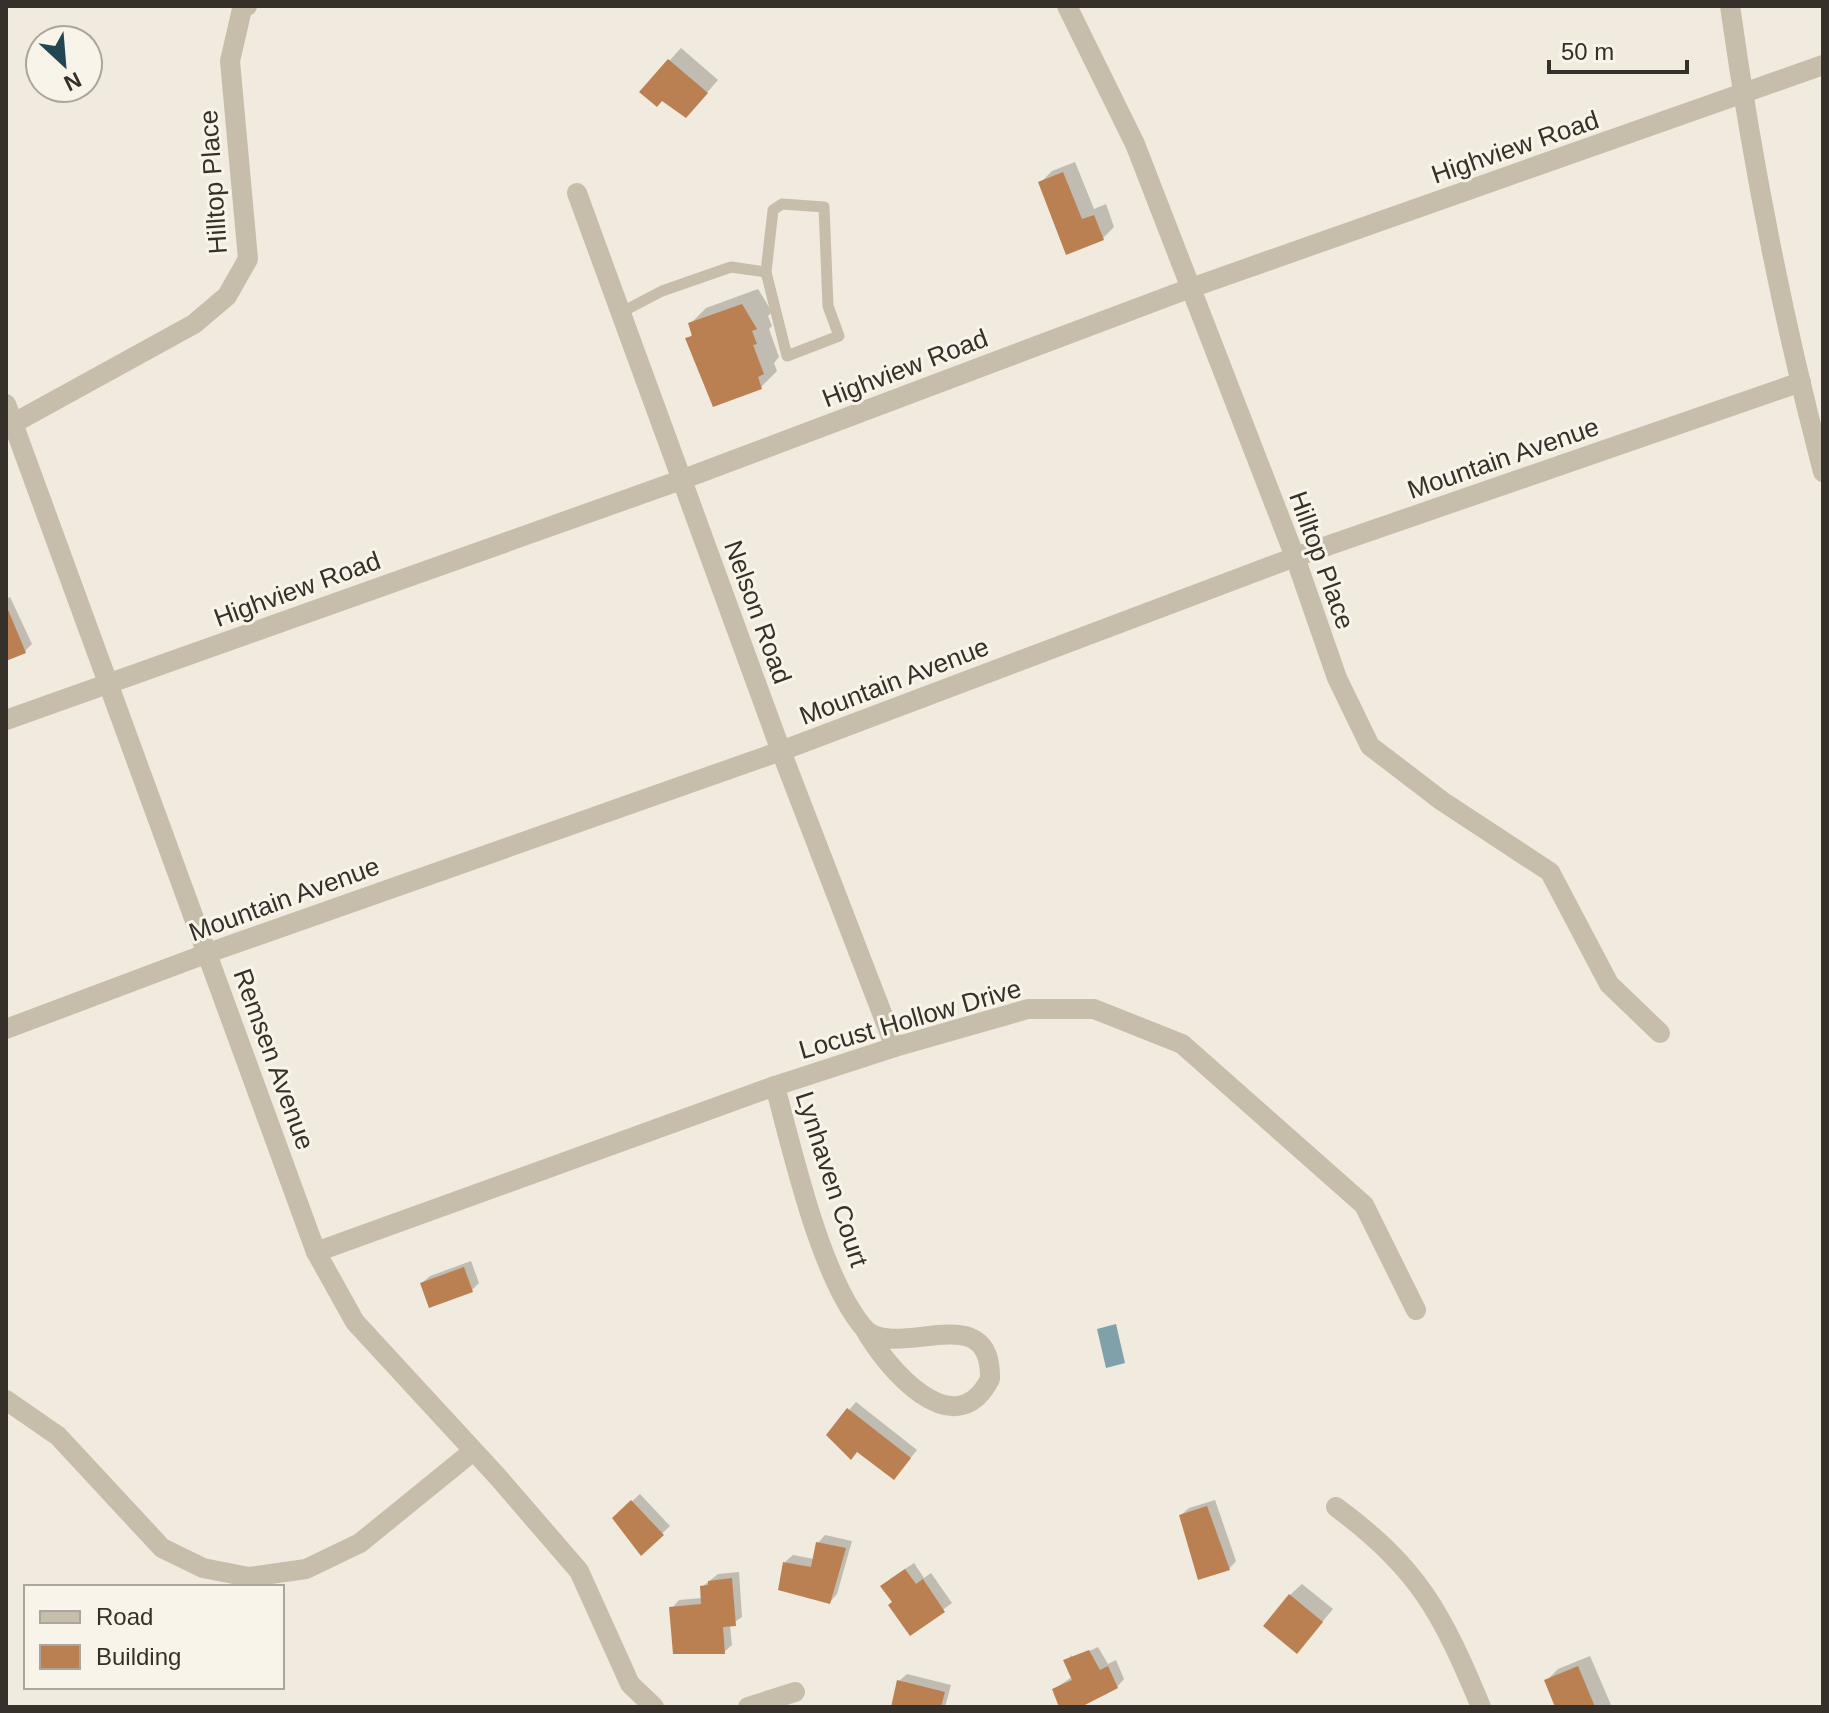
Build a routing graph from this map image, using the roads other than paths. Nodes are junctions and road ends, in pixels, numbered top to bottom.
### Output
1 (247, 6) edge
2 (1067, 6) edge
3 (1730, 6) edge
4 (1823, 65) edge
5 (1742, 94) junction
6 (577, 193) dead end
7 (766, 272) junction
8 (1188, 289) junction
9 (620, 313) junction
10 (1801, 382) junction
11 (10, 414) edge
12 (1823, 472) edge
13 (681, 480) junction
14 (1295, 557) junction
15 (110, 682) junction
16 (6, 720) edge
17 (781, 751) junction
18 (208, 953) junction
19 (6, 1029) edge
20 (1660, 1033) dead end
21 (895, 1047) junction
22 (775, 1086) junction
23 (316, 1252) junction
24 (1416, 1310) dead end
25 (864, 1328) junction
26 (6, 1400) edge
27 (472, 1452) junction
28 (1336, 1507) dead end
29 (795, 1692) dead end
30 (774, 1703) edge
31 (654, 1707) edge
32 (748, 1707) edge
33 (1481, 1707) edge

1 - 11 street, Hilltop Place
2 - 8 street, Hilltop Place
3 - 5 street
4 - 5 street, Highview Road
5 - 8 street, Highview Road
5 - 10 street
6 - 9 street, Nelson Road
7 - 7 lane
7 - 9 lane
8 - 13 street, Highview Road
8 - 14 street, Hilltop Place
9 - 13 street, Nelson Road
10 - 12 street
10 - 14 street, Mountain Avenue
11 - 15 street, Remsen Avenue
13 - 15 street, Highview Road
13 - 17 street, Nelson Road
14 - 17 street, Mountain Avenue
14 - 20 street, Hilltop Place
15 - 16 street, Highview Road
15 - 18 street, Remsen Avenue
17 - 18 street, Mountain Avenue
17 - 21 street, Nelson Road
18 - 19 street, Mountain Avenue
18 - 23 street, Remsen Avenue
21 - 22 street, Locust Hollow Drive
21 - 24 street, Locust Hollow Drive
22 - 23 street, Locust Hollow Drive
22 - 25 street, Lynhaven Court
23 - 27 street, Remsen Avenue
25 - 25 street, Lynhaven Court
26 - 27 street
27 - 31 street, Remsen Avenue
28 - 33 street
29 - 30 street
30 - 32 street

